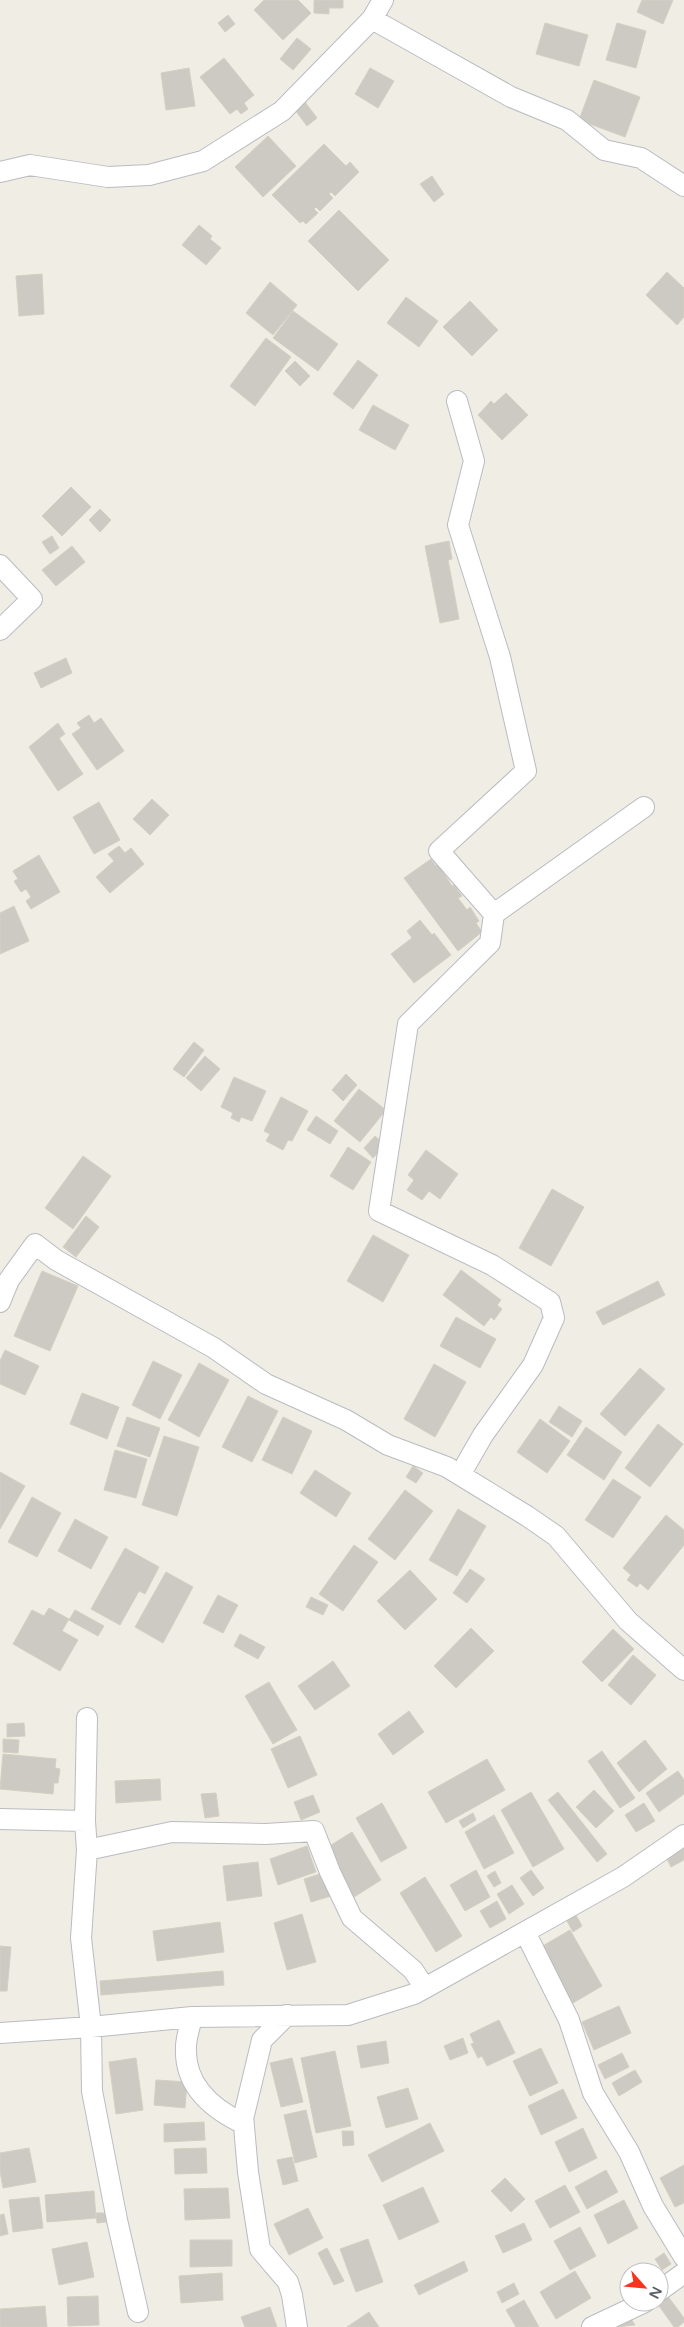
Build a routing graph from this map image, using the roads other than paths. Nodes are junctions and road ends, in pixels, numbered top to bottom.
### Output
1 (383, 0) edge
2 (372, 19) junction
3 (0, 172) edge
4 (684, 186) edge
5 (456, 401) dead end
6 (0, 565) edge
7 (0, 630) edge
8 (644, 807) dead end
9 (494, 914) junction
10 (0, 1302) edge
11 (460, 1475) junction
12 (684, 1670) edge
13 (87, 1718) dead end
14 (0, 1819) edge
15 (85, 1821) junction
16 (684, 1835) edge
17 (87, 1850) junction
18 (525, 1932) junction
19 (425, 1988) junction
20 (287, 2015) junction
21 (192, 2017) junction
22 (91, 2027) junction
23 (0, 2033) edge
24 (243, 2115) junction
25 (684, 2257) edge
26 (684, 2273) edge
27 (669, 2284) edge
28 (138, 2312) dead end
29 (624, 2312) edge
30 (297, 2327) edge
31 (592, 2327) edge

1 - 2 street
2 - 3 street
2 - 4 street
5 - 9 street
6 - 7 street
8 - 9 street
9 - 11 street
10 - 11 street
11 - 12 street
13 - 15 street
14 - 15 street
15 - 17 street
16 - 18 street
17 - 19 street
17 - 22 street
18 - 19 street
18 - 25 street
19 - 20 street
20 - 21 street
20 - 24 street
21 - 22 street
21 - 24 street
22 - 23 street
22 - 28 street
24 - 30 street
26 - 27 street
29 - 31 street

